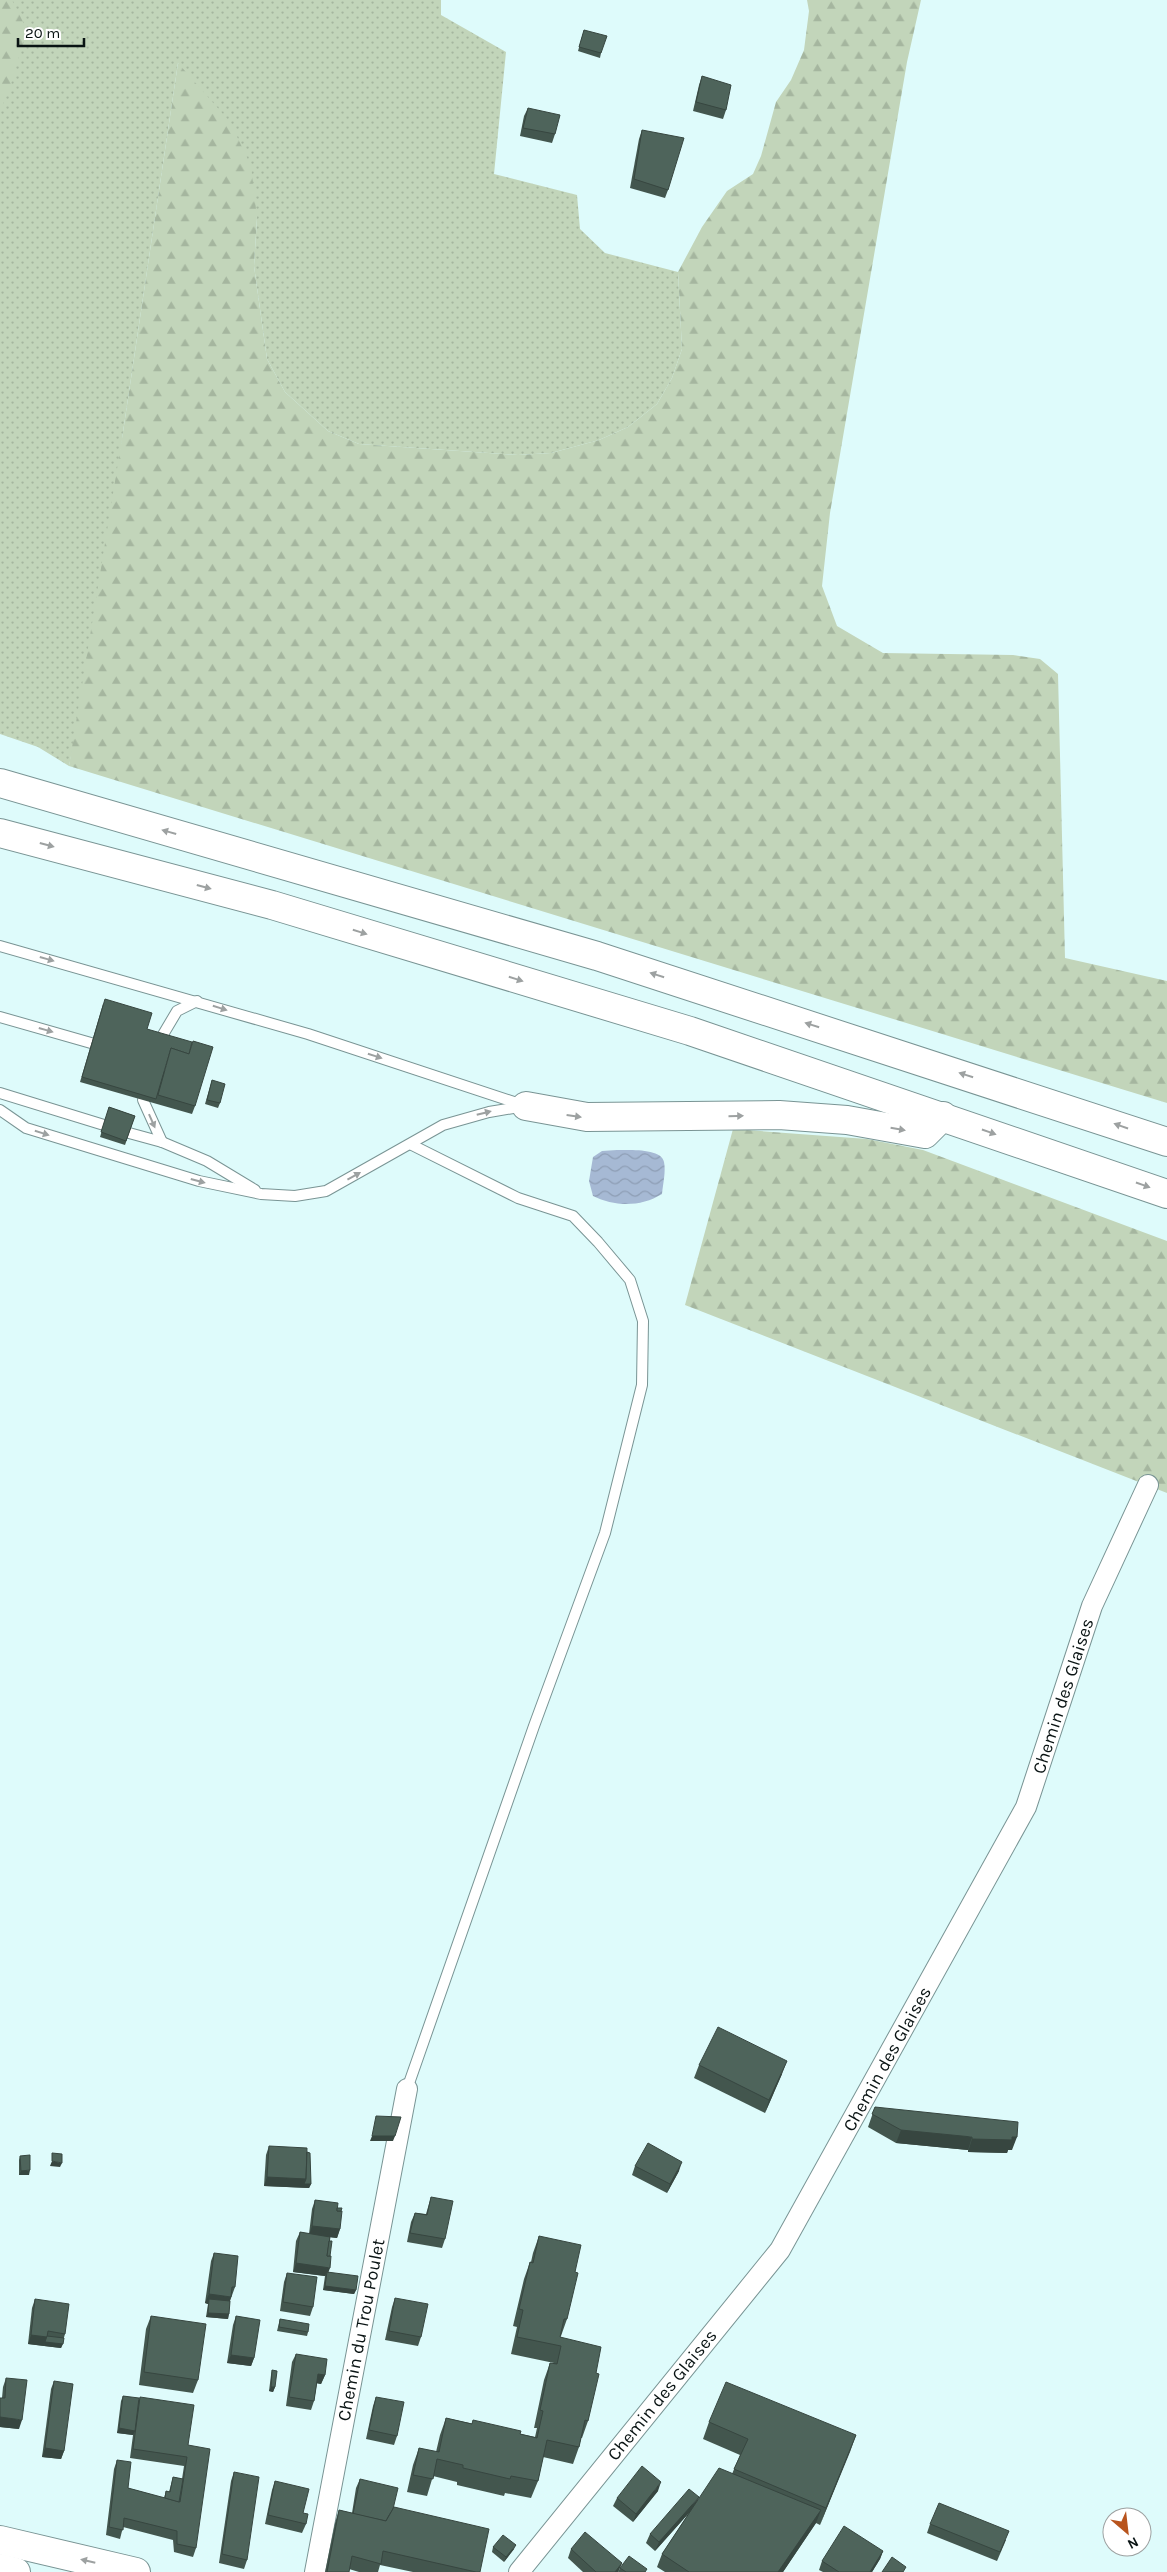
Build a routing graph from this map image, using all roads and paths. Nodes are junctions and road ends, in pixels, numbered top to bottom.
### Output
1 (0, 783) edge
2 (0, 833) edge
3 (0, 946) edge
4 (197, 1001) junction
5 (0, 1017) edge
6 (160, 1038) edge
7 (92, 1043) edge
8 (0, 1093) edge
9 (143, 1100) edge
10 (526, 1106) junction
11 (0, 1110) edge
12 (943, 1116) junction
13 (104, 1125) edge
14 (129, 1133) edge
15 (162, 1142) junction
16 (1167, 1142) edge
17 (412, 1145) junction
18 (261, 1194) junction
19 (1167, 1194) edge
20 (1148, 1485) dead end
21 (407, 2089) joint
22 (0, 2540) edge
23 (0, 2568) edge
24 (16, 2572) edge
25 (136, 2572) edge
26 (315, 2572) edge
27 (519, 2572) edge

16 -> 1 main road
2 -> 12 main road
3 -> 4 lane
4 - 6 lane
4 -> 10 lane
5 -> 7 lane
8 - 13 lane
9 -> 15 lane
10 -> 12 main road
17 -> 10 lane
11 -> 18 lane
12 -> 19 main road
14 - 15 lane
15 - 18 lane
18 -> 17 lane
17 - 21 lane
20 - 27 street, Chemin des Glaises
21 - 26 street, Chemin du Trou Poulet
25 -> 22 main road
23 - 24 main road

